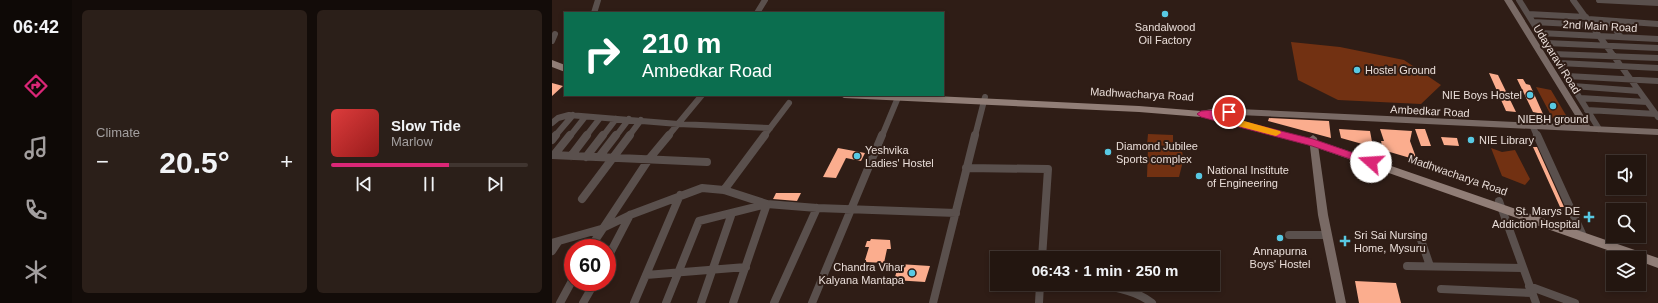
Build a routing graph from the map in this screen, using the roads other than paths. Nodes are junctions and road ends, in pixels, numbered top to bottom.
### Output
1 (598, 0) edge
2 (766, 0) edge
3 (1508, 0) edge
4 (1520, 0) edge
5 (1573, 0) edge
6 (1599, 0) edge
7 (1658, 3) edge
8 (594, 12) edge
9 (758, 12) edge
10 (1528, 14) junction
11 (1587, 18) junction
12 (1609, 21) junction
13 (1533, 22) junction
14 (1658, 24) edge
15 (1592, 25) junction
16 (1540, 33) junction
17 (555, 34) dead end
18 (1600, 36) junction
19 (1621, 37) junction
20 (1658, 39) edge
21 (552, 41) edge
22 (1546, 43) junction
23 (1607, 46) junction
24 (1658, 48) edge
25 (1553, 54) junction
26 (1615, 56) junction
27 (1658, 58) edge
28 (1559, 63) junction
29 (1622, 66) junction
30 (1658, 68) edge
31 (1566, 76) junction
32 (1631, 79) junction
33 (1658, 81) edge
34 (1573, 86) junction
35 (1639, 91) junction
36 (701, 96) edge
37 (898, 96) edge
38 (944, 96) edge
39 (1580, 98) junction
40 (984, 99) junction
41 (1647, 102) junction
42 (789, 103) dead end
43 (1587, 110) junction
44 (1217, 112) junction
45 (1201, 114) junction
46 (573, 115) junction
47 (1657, 116) edge
48 (586, 117) junction
49 (600, 118) junction
50 (616, 119) junction
51 (629, 120) junction
52 (641, 120) junction
53 (552, 123) edge
54 (678, 124) junction
55 (1533, 127) junction
56 (770, 128) junction
57 (1588, 129) junction
58 (1599, 129) junction
59 (1658, 132) edge
60 (552, 140) edge
61 (1313, 141) junction
62 (553, 155) edge
63 (571, 156) junction
64 (586, 156) junction
65 (599, 157) junction
66 (614, 158) junction
67 (649, 159) junction
68 (707, 162) dead end
69 (966, 168) junction
70 (724, 190) junction
71 (680, 195) junction
72 (582, 199) dead end
73 (767, 204) junction
74 (1500, 204) junction
75 (818, 208) junction
76 (850, 209) junction
77 (732, 213) junction
78 (956, 213) junction
79 (630, 215) junction
80 (601, 229) junction
81 (1582, 233) junction
82 (1289, 235) dead end
83 (1327, 236) junction
84 (1420, 237) dead end
85 (595, 239) edge
86 (555, 242) edge
87 (616, 242) edge
88 (552, 251) edge
89 (1042, 251) edge
90 (1658, 256) edge
91 (1658, 263) edge
92 (1407, 266) dead end
93 (1430, 266) junction
94 (746, 267) junction
95 (1522, 268) junction
96 (713, 270) junction
97 (679, 272) junction
98 (646, 275) junction
99 (1441, 289) dead end
100 (1531, 290) junction
101 (566, 291) edge
102 (590, 291) edge
103 (1040, 291) edge
104 (1126, 291) edge
105 (1562, 300) edge
106 (560, 303) edge
107 (583, 303) edge
108 (634, 303) edge
109 (666, 303) edge
110 (701, 303) edge
111 (733, 303) edge
112 (774, 303) edge
113 (812, 303) edge
114 (933, 303) edge
115 (1039, 303) edge
116 (1152, 303) edge
117 (1341, 303) edge
118 (1536, 303) edge
119 (1575, 303) edge

1 - 8 street
2 - 9 street
3 - 57 street, Udayaravi Road
4 - 10 street
5 - 11 street
6 - 7 street
10 - 11 street
10 - 13 street
11 - 12 street
11 - 15 street
12 - 14 street
12 - 19 street
13 - 15 street
13 - 16 street
15 - 18 street
16 - 18 street, 2nd Main Road
16 - 22 street
17 - 21 street
18 - 19 street, 2nd Main Road
18 - 23 street
19 - 20 street, 2nd Main Road
22 - 23 street
22 - 25 street
23 - 24 street
23 - 26 street
25 - 26 street
25 - 28 street
26 - 27 street
26 - 29 street
28 - 29 street
28 - 31 street
29 - 30 street
29 - 32 street
31 - 32 street
31 - 34 street
32 - 33 street
32 - 35 street
34 - 35 street
34 - 39 street
35 - 41 street
36 - 54 street
37 - 40 main road, Madhwacharya Road
37 - 76 street
38 - 40 main road, Madhwacharya Road
39 - 41 street
39 - 43 street
40 - 44 main road, Madhwacharya Road
40 - 45 main road, Madhwacharya Road
40 - 69 street
41 - 47 street
42 - 56 street
43 - 47 street
43 - 58 street
44 - 45 street, Ambedkar Road
44 - 55 street, Ambedkar Road
44 - 61 main road, Madhwacharya Road
45 - 61 main road, Madhwacharya Road
46 - 48 street
46 - 53 street
46 - 60 street
48 - 49 street
48 - 62 street
49 - 50 street
49 - 63 street
50 - 51 street
50 - 64 street
51 - 52 street
51 - 65 street
52 - 54 street
52 - 66 street
54 - 56 street
54 - 67 street
55 - 57 street, Ambedkar Road
55 - 81 street
56 - 70 street
57 - 58 street, Ambedkar Road
58 - 59 street, Ambedkar Road
61 - 74 main road
61 - 83 street
62 - 63 street
63 - 64 street
64 - 65 street
65 - 66 street
66 - 67 street
66 - 72 street
67 - 68 street
67 - 80 street
69 - 78 street
69 - 89 street
70 - 71 street
70 - 73 street
71 - 79 street
71 - 98 street
73 - 75 street
73 - 77 street
73 - 94 street
74 - 81 main road
74 - 95 street
75 - 76 street
75 - 112 street
76 - 78 street
76 - 113 street
77 - 96 street
77 - 97 street
78 - 114 street
79 - 80 street
79 - 87 street
80 - 85 street
80 - 86 street
81 - 90 main road
81 - 91 main road
82 - 83 street
83 - 117 street
84 - 93 street
86 - 88 street
92 - 93 street
93 - 95 street
94 - 96 street
94 - 111 street
95 - 100 street
96 - 97 street
96 - 110 street
97 - 98 street
97 - 109 street
98 - 108 street
99 - 100 street
100 - 105 street
100 - 118 street
101 - 106 street
102 - 107 street
103 - 115 street
104 - 116 street
105 - 119 street

